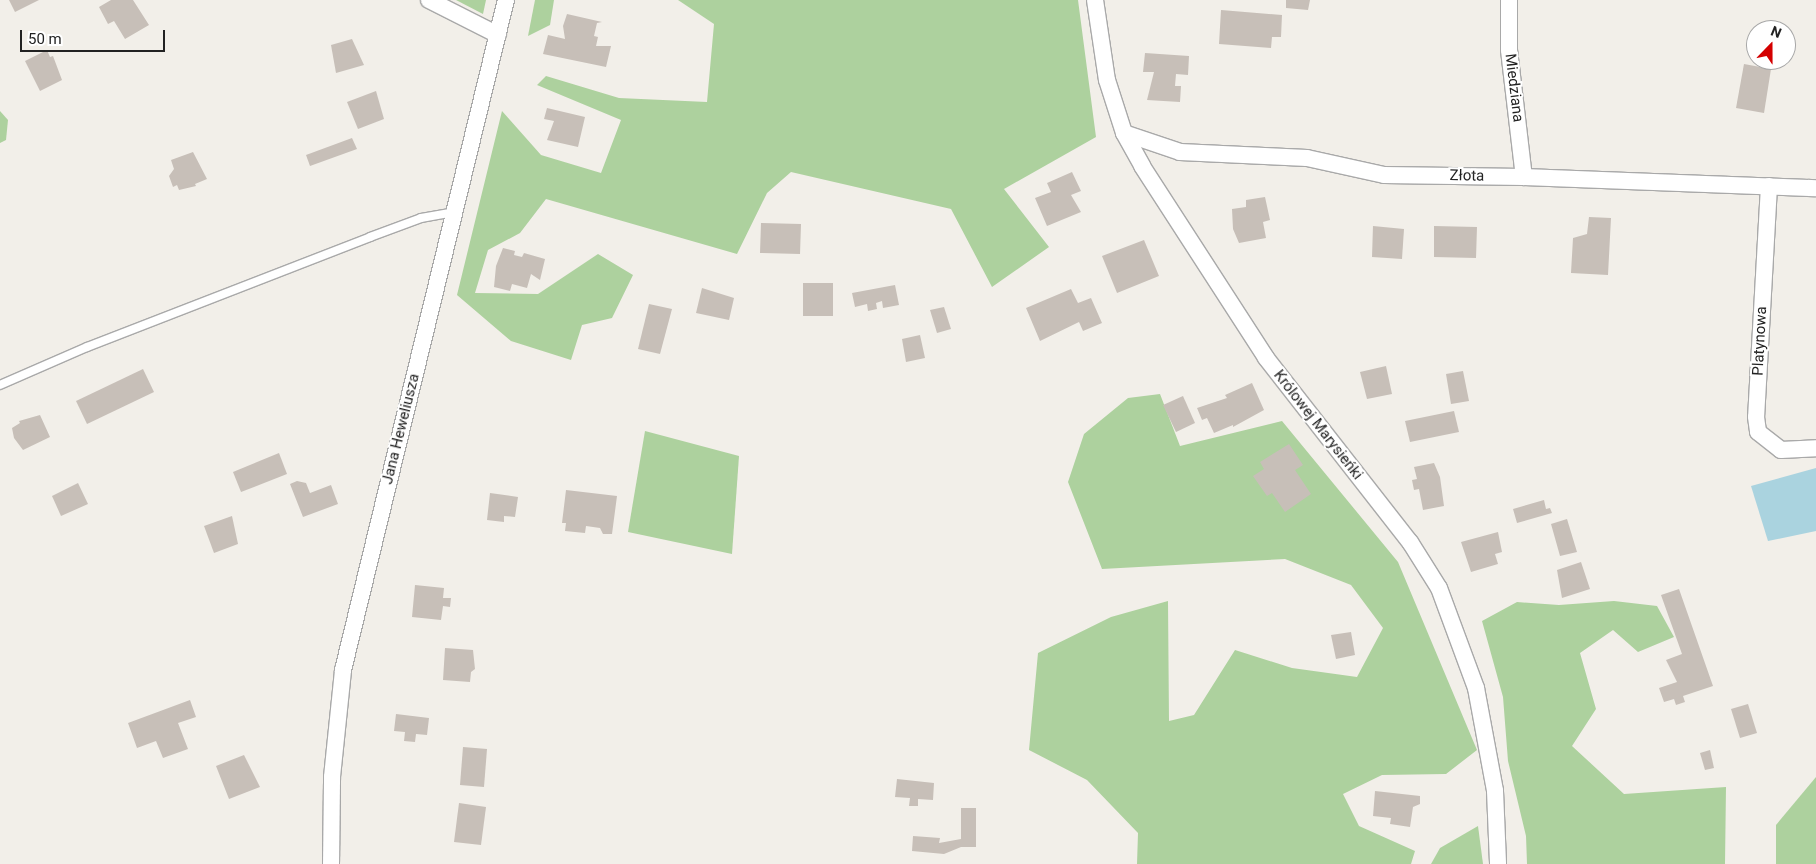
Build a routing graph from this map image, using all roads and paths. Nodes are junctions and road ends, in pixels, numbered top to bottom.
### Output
1 (429, 0) edge
2 (506, 0) edge
3 (1095, 0) edge
4 (1509, 0) edge
5 (498, 35) junction
6 (1124, 133) junction
7 (1524, 177) junction
8 (1770, 186) junction
9 (1816, 188) edge
10 (455, 212) junction
11 (0, 385) edge
12 (1816, 448) edge
13 (331, 864) edge
14 (1498, 864) edge

1 - 5 street
2 - 5 street, Jana Heweliusza
3 - 6 street, Królowej Marysieńki
4 - 7 street, Miedziana
5 - 10 street, Jana Heweliusza
6 - 7 street, Złota
6 - 14 street, Królowej Marysieńki
7 - 8 street, Złota
8 - 9 street, Złota
8 - 12 street, Platynowa
10 - 11 lane
10 - 13 street, Jana Heweliusza

